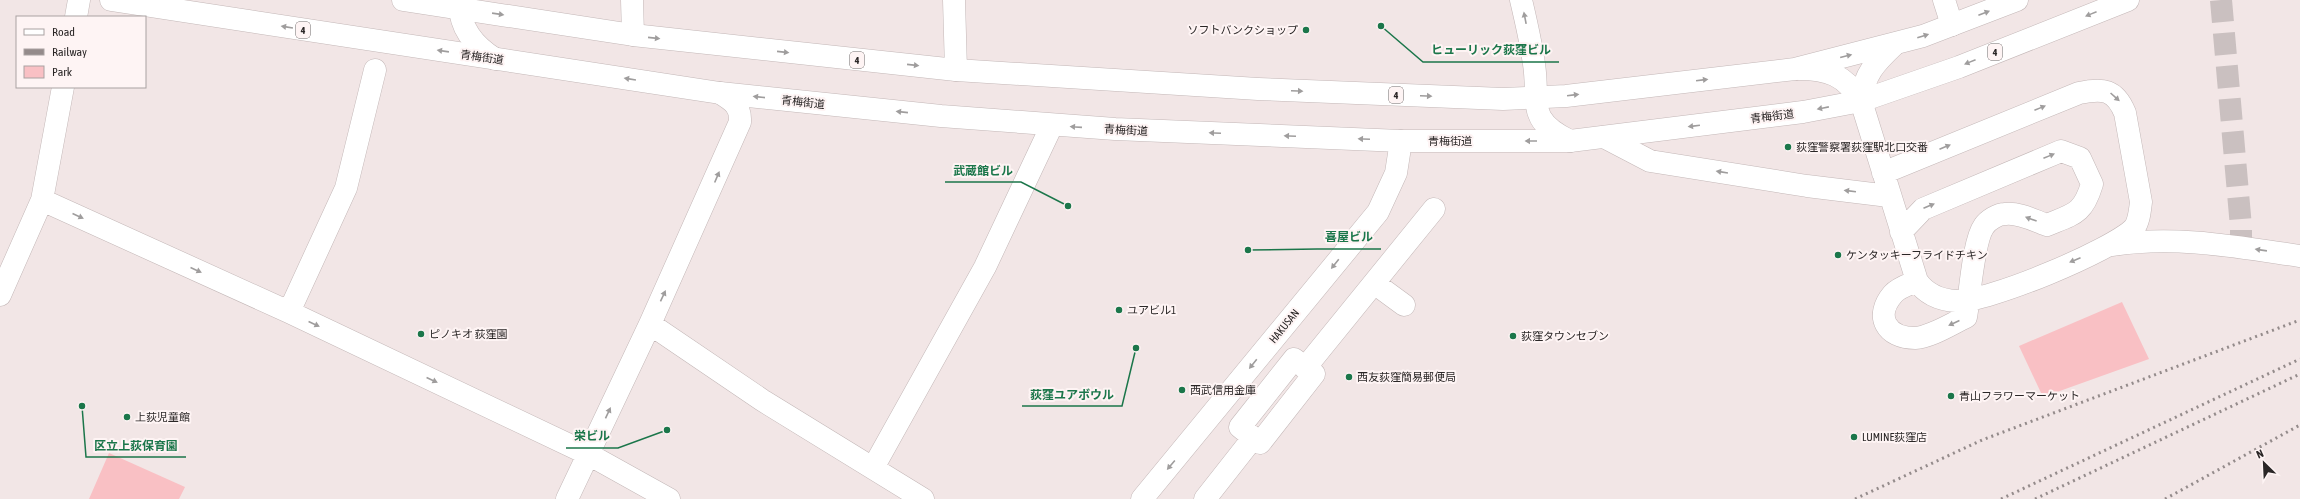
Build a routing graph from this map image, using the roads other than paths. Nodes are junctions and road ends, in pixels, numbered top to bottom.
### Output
1 (79, 0) edge
2 (111, 0) edge
3 (403, 0) edge
4 (632, 0) edge
5 (954, 0) edge
6 (1522, 0) edge
7 (1944, 0) edge
8 (2017, 0) edge
9 (2128, 0) edge
10 (460, 4) edge
11 (76, 16) edge
12 (1952, 26) junction
13 (633, 35) junction
14 (1894, 45) junction
15 (496, 59) junction
16 (1794, 69) junction
17 (375, 70) dead end
18 (956, 70) junction
19 (63, 88) edge
20 (720, 93) junction
21 (1534, 98) junction
22 (1861, 101) junction
23 (1052, 125) junction
24 (1604, 137) junction
25 (1401, 141) junction
26 (1570, 141) junction
27 (1883, 172) junction
28 (1889, 196) junction
29 (42, 200) junction
30 (1434, 209) dead end
31 (1901, 232) junction
32 (2111, 245) junction
33 (2300, 256) edge
34 (1917, 281) junction
35 (1374, 283) junction
36 (0, 294) edge
37 (1969, 301) junction
38 (1404, 305) dead end
39 (289, 312) junction
40 (650, 324) junction
41 (588, 454) junction
42 (873, 468) junction
43 (566, 499) edge
44 (669, 499) edge
45 (923, 499) edge
46 (1142, 499) edge
47 (1205, 499) edge

1 - 11 main road
15 -> 2 main road, 青梅街道 / 4
3 - 10 main road, 4
4 - 13 main road
5 - 18 main road
21 -> 6 main road
7 - 12 main road
12 -> 8 main road, 4
9 -> 22 main road, 青梅街道 / 4
10 -> 13 main road, 4
10 - 15 main road
14 -> 12 main road, 4
13 -> 18 main road, 4
16 -> 14 main road, 4
14 - 22 main road
20 -> 15 main road, 青梅街道 / 4
21 -> 16 main road, 4
16 - 22 main road
17 - 39 main road
18 -> 21 main road, 4
19 - 29 main road
23 -> 20 main road, 青梅街道 / 4
40 -> 20 main road
21 - 26 main road
22 -> 24 main road, 青梅街道 / 4
22 - 27 main road
25 -> 23 main road, 青梅街道 / 4
23 - 42 main road
24 - 26 main road, 青梅街道 / 4
28 -> 24 main road
26 -> 25 main road, 青梅街道 / 4
25 -> 46 main road, HAKUSAN
27 - 28 main road
27 -> 32 main road
28 - 31 main road
29 - 36 main road
29 -> 39 main road
30 - 35 main road
31 - 34 main road
31 -> 37 main road
33 -> 32 main road
32 -> 37 main road
34 - 37 main road
37 -> 34 main road
35 - 38 main road
35 - 47 main road
39 -> 41 main road
41 -> 40 main road
40 - 42 main road
41 - 43 main road
41 - 44 main road
42 - 45 main road

